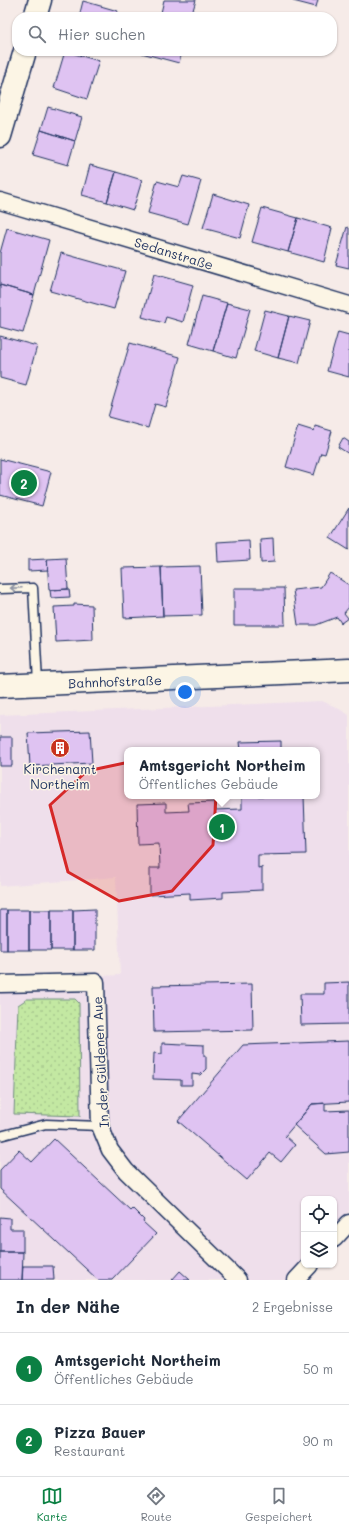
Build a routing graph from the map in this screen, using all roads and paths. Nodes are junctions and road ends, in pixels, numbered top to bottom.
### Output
1 (40, 0) edge
2 (36, 12) edge
3 (24, 56) edge
4 (0, 136) edge
5 (0, 201) edge
6 (349, 305) edge
7 (0, 589) edge
8 (349, 670) edge
9 (38, 684) junction
10 (0, 686) edge
11 (0, 984) edge
12 (100, 1126) junction
13 (0, 1136) edge
14 (349, 1223) edge
15 (337, 1236) edge
16 (307, 1268) edge
17 (238, 1280) edge
18 (296, 1280) edge

1 - 2 main road
3 - 4 main road
5 - 6 street, Sedanstraße
9 -> 7 lane
8 - 9 main road, Bahnhofstraße
9 - 10 main road, Bahnhofstraße
11 - 12 street, In der Güldenen Aue
12 - 13 lane
12 - 17 street, In der Güldenen Aue
14 - 15 street
16 - 18 street

